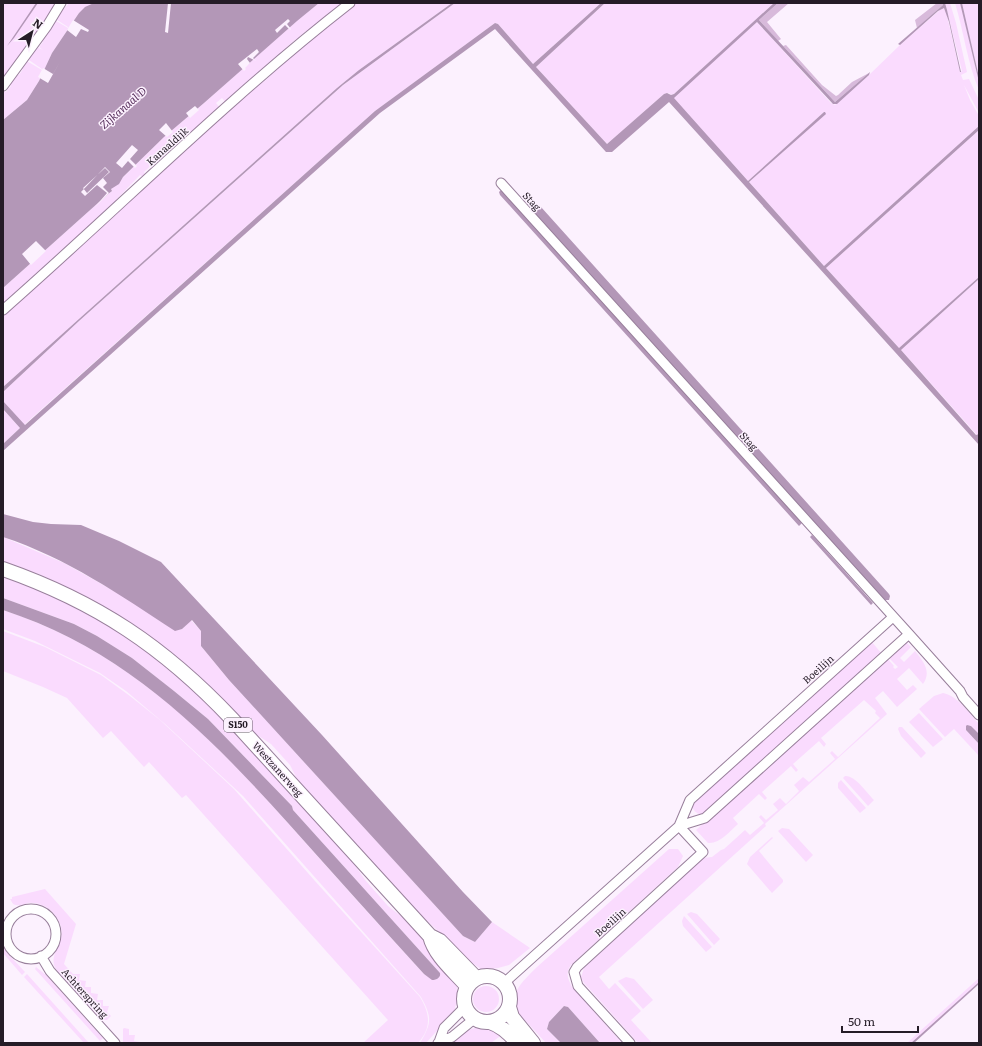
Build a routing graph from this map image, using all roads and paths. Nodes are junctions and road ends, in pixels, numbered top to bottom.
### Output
1 (61, 3) edge
2 (350, 3) edge
3 (3, 86) edge
4 (501, 183) dead end
5 (3, 310) edge
6 (3, 569) edge
7 (894, 617) junction
8 (909, 634) junction
9 (979, 715) edge
10 (679, 826) junction
11 (41, 956) junction
12 (472, 982) junction
13 (504, 983) junction
14 (465, 1007) junction
15 (509, 1007) junction
16 (474, 1018) junction
17 (490, 1022) junction
18 (115, 1043) edge
19 (438, 1043) edge
20 (518, 1043) edge
21 (533, 1043) edge
22 (630, 1043) edge

1 - 3 street
2 - 5 street, Kanaaldijk
4 - 7 street, Stag
6 - 12 main road, Westzanerweg / S150
7 - 8 street, Stag
7 - 10 street, Boeilijn
8 - 9 street, Stag
8 - 10 street, Boeilijn
10 - 13 street, Boeilijn
10 - 22 street, Boeilijn
11 - 11 street
11 - 18 street, Achterspring
12 - 13 main road
12 - 14 main road
13 - 15 main road
14 - 16 main road
14 - 19 street
15 - 17 main road
15 - 21 main road
16 - 17 main road
16 - 19 street
17 - 20 main road

